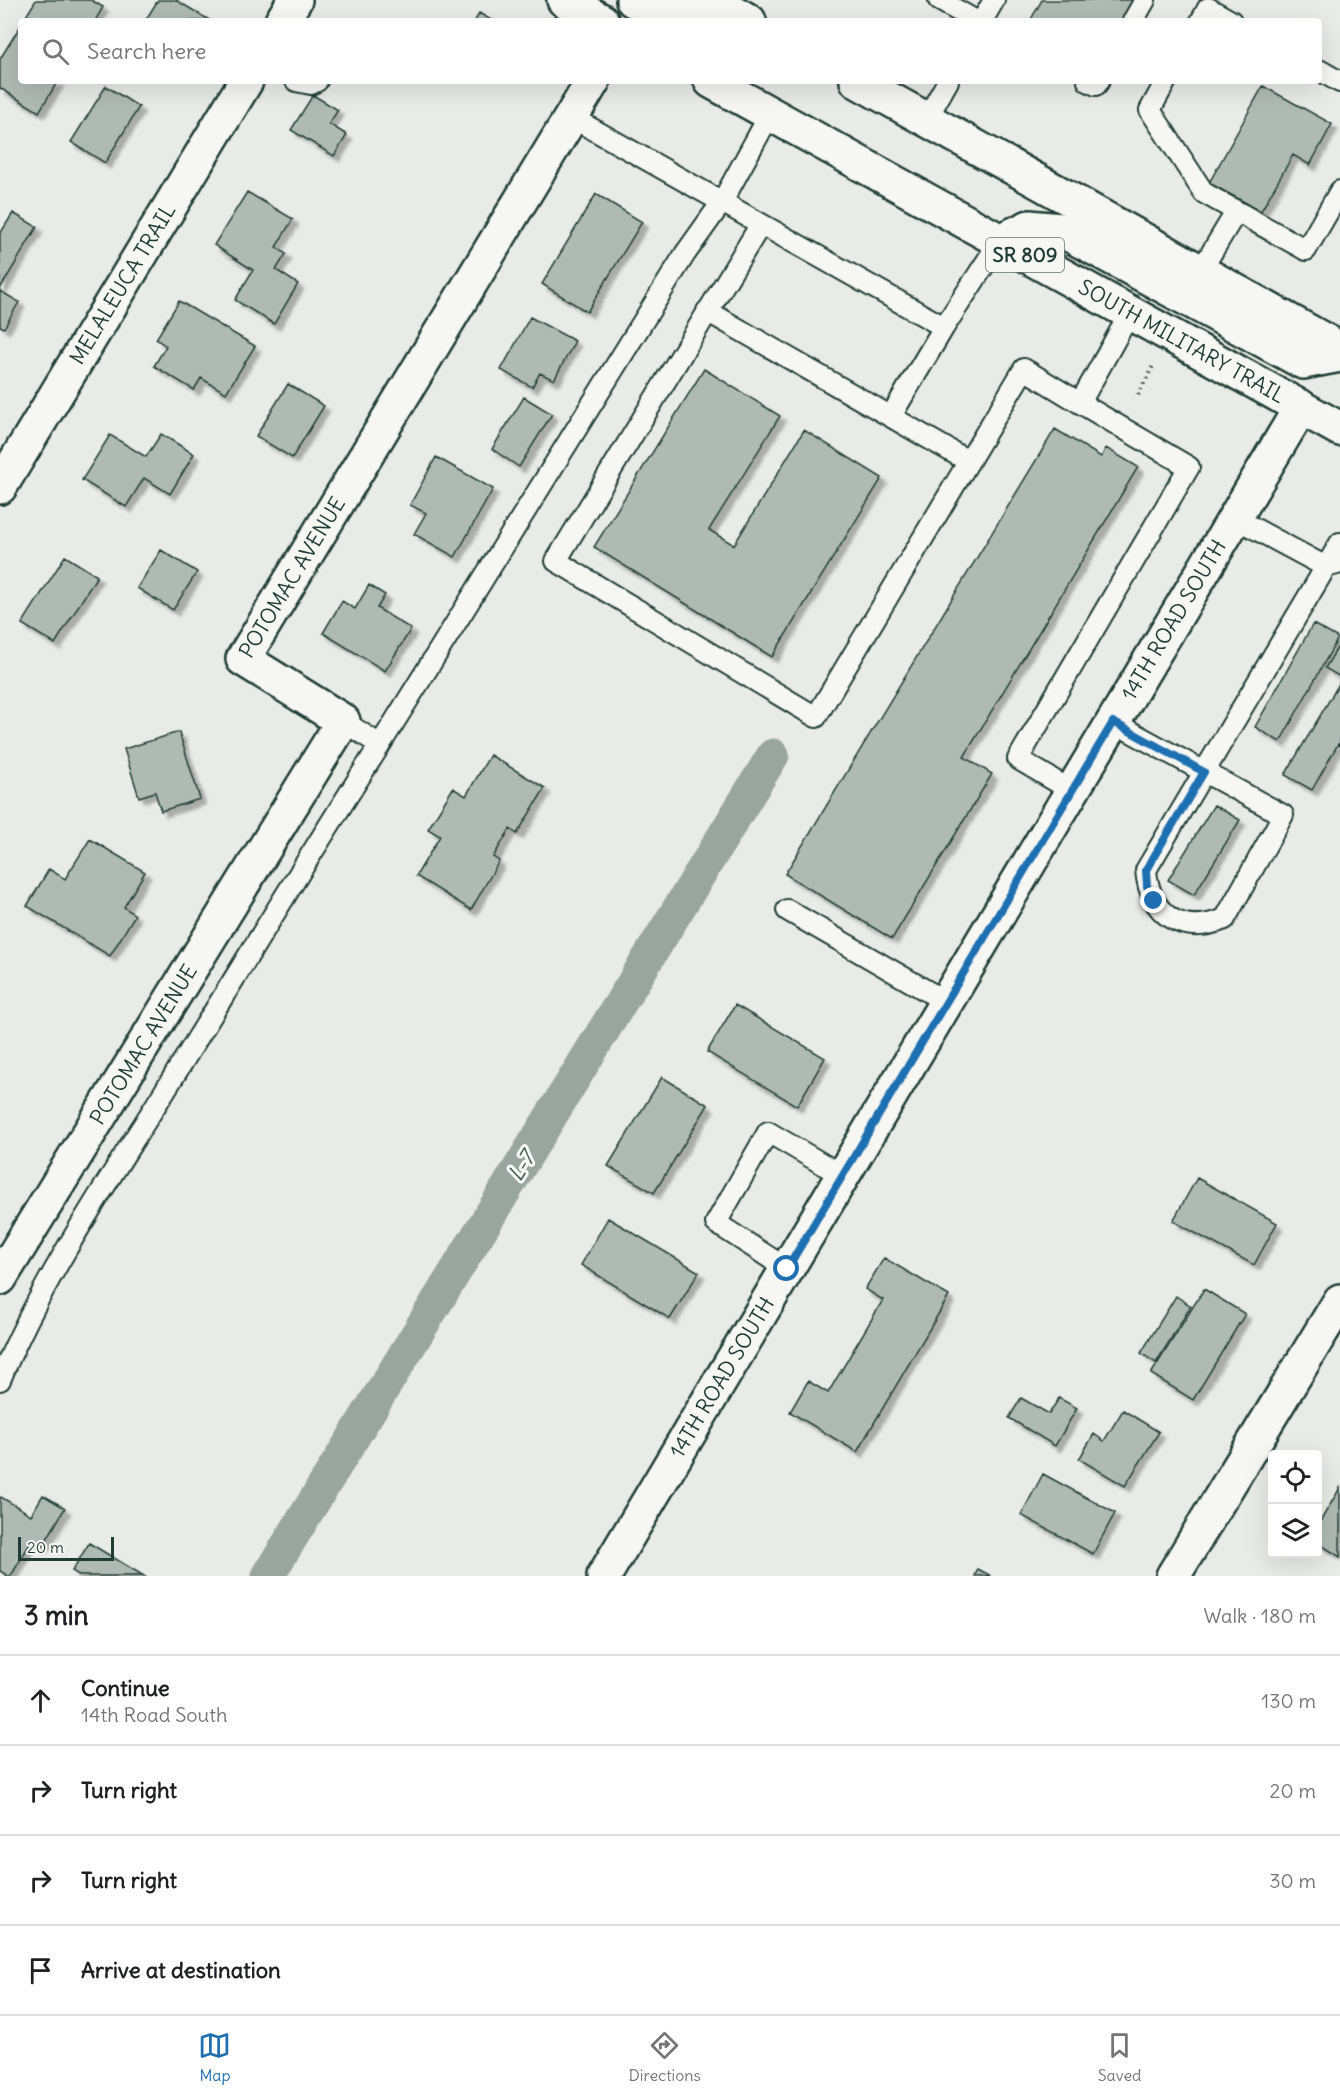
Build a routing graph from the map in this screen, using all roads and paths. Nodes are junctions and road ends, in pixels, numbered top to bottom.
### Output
1 (295, 0) edge
2 (564, 0) edge
3 (633, 0) edge
4 (939, 0) edge
5 (994, 0) edge
6 (1145, 0) edge
7 (715, 1) edge
8 (284, 18) edge
9 (597, 18) edge
10 (744, 18) edge
11 (971, 18) edge
12 (984, 18) edge
13 (1135, 18) edge
14 (1203, 18) edge
15 (1226, 18) edge
16 (1322, 72) edge
17 (1340, 82) edge
18 (244, 84) edge
19 (591, 84) edge
20 (716, 84) edge
21 (862, 84) edge
22 (946, 84) edge
23 (1164, 84) edge
24 (770, 114) junction
25 (571, 117) junction
26 (926, 120) junction
27 (1340, 191) edge
28 (722, 202) junction
29 (1236, 212) junction
30 (761, 224) junction
31 (1000, 241) junction
32 (1200, 272) junction
33 (707, 311) junction
34 (1130, 313) junction
35 (944, 327) junction
36 (1340, 349) edge
37 (1340, 355) edge
38 (1153, 366) dead end
39 (1138, 395) dead end
40 (1080, 403) junction
41 (1301, 407) junction
42 (891, 416) junction
43 (1340, 429) edge
44 (969, 461) junction
45 (0, 487) edge
46 (1235, 518) junction
47 (1340, 543) edge
48 (1333, 565) edge
49 (343, 721) junction
50 (1113, 722) junction
51 (380, 745) junction
52 (1204, 772) junction
53 (1072, 791) junction
54 (787, 910) dead end
55 (946, 1002) junction
56 (843, 1176) junction
57 (787, 1269) junction
58 (0, 1278) edge
59 (1340, 1301) edge
60 (0, 1380) edge
61 (604, 1576) edge
62 (1173, 1576) edge

1 - 8 street
2 - 9 street
3 - 7 street
4 - 11 lane
5 - 12 lane
6 - 13 lane
7 - 10 street
14 - 15 lane
16 - 17 lane
18 - 45 street, MELALEUCA TRAIL
19 - 25 street, POTOMAC AVENUE
20 - 24 street, SOUTH MILITARY TRAIL / SR 809
21 - 26 street
22 - 26 lane
23 - 29 lane
24 - 28 lane
24 - 31 street, SOUTH MILITARY TRAIL / SR 809
25 - 28 lane
25 - 49 street, POTOMAC AVENUE
26 - 32 street
27 - 29 lane
28 - 30 lane
28 - 51 lane
29 - 32 lane
30 - 33 lane
30 - 35 lane
31 - 34 street, SOUTH MILITARY TRAIL / SR 809
31 - 35 lane
31 - 37 street
32 - 36 street
33 - 42 lane
33 - 44 lane
34 - 40 lane
34 - 41 street, SOUTH MILITARY TRAIL / SR 809
35 - 42 lane
38 - 39 path
40 - 44 lane
40 - 53 lane
41 - 43 street, SOUTH MILITARY TRAIL / SR 809
41 - 46 street, 14TH ROAD SOUTH
42 - 44 lane
46 - 48 lane
46 - 50 street, 14TH ROAD SOUTH
47 - 48 lane
48 - 52 lane
49 - 51 lane
49 - 58 street, POTOMAC AVENUE
50 - 52 lane
50 - 53 street, 14TH ROAD SOUTH
51 - 60 lane
52 - 52 lane
53 - 55 street, 14TH ROAD SOUTH
54 - 55 lane
55 - 56 street, 14TH ROAD SOUTH
56 - 57 street, 14TH ROAD SOUTH
56 - 57 lane
57 - 61 street, 14TH ROAD SOUTH
59 - 62 street

